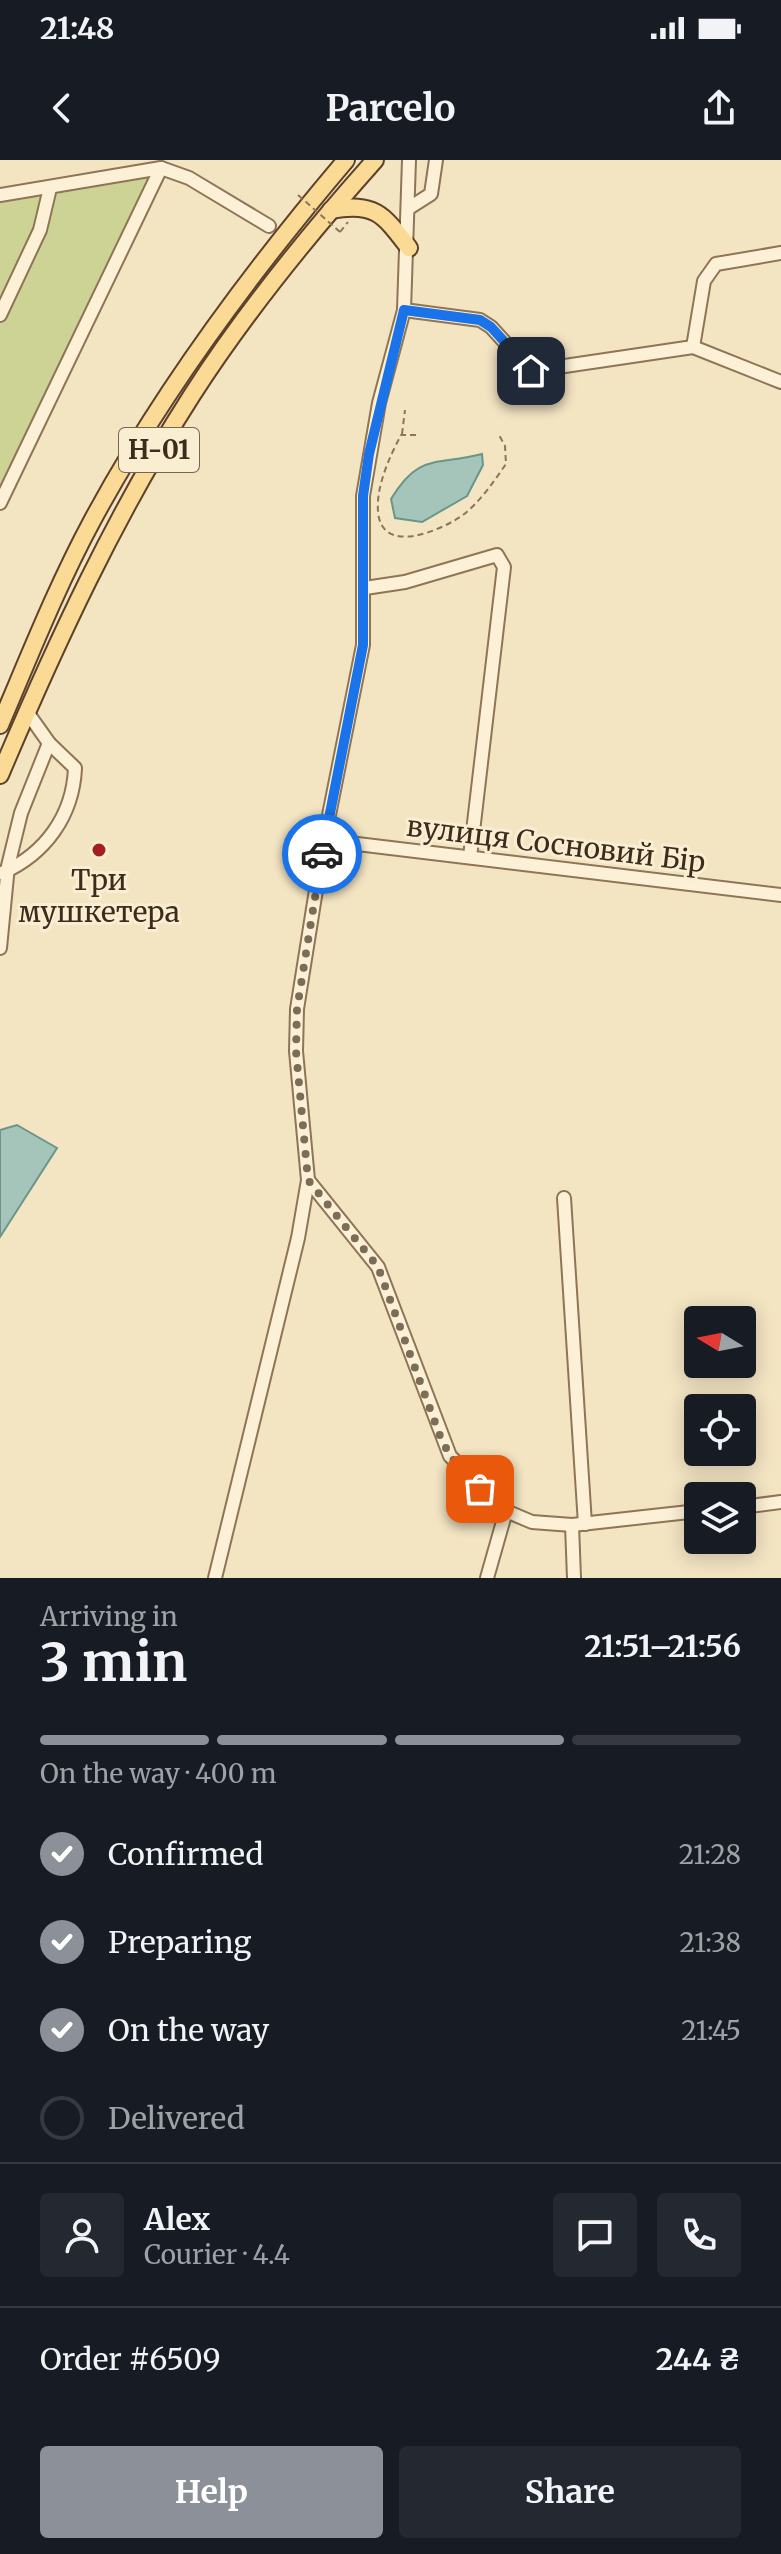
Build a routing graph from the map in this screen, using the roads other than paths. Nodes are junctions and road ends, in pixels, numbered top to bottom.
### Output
1 (346, 160) edge
2 (375, 160) edge
3 (409, 160) edge
4 (436, 160) edge
5 (161, 168) junction
6 (50, 188) junction
7 (0, 195) edge
8 (409, 208) junction
9 (331, 210) junction
10 (269, 226) dead end
11 (409, 248) junction
12 (781, 253) edge
13 (404, 310) junction
14 (0, 315) edge
15 (693, 347) junction
16 (781, 382) edge
17 (0, 503) edge
18 (365, 588) junction
19 (27, 712) junction
20 (0, 725) edge
21 (49, 743) junction
22 (0, 775) edge
23 (324, 840) junction
24 (470, 857) junction
25 (4, 872) edge
26 (781, 895) edge
27 (0, 948) edge
28 (308, 1180) junction
29 (564, 1198) dead end
30 (781, 1502) edge
31 (756, 1505) edge
32 (506, 1511) junction
33 (684, 1513) edge
34 (579, 1525) junction
35 (215, 1578) edge
36 (487, 1578) edge
37 (574, 1578) edge

1 - 20 main road, Н-01
2 - 9 main road, Н-01
3 - 8 street
4 - 8 street
5 - 6 street
5 - 10 street
5 - 17 street
6 - 7 street
6 - 14 street
8 - 11 street
9 - 11 main road
9 - 19 main road, Н-01
11 - 13 street
12 - 15 street
13 - 15 street
13 - 18 street
15 - 16 street
18 - 23 street
18 - 24 street
19 - 21 street
19 - 22 main road, Н-01
21 - 25 street
21 - 25 street
23 - 24 street, вулиця Сосновий Бір
23 - 28 street
24 - 26 street, вулиця Сосновий Бір
25 - 27 street
28 - 32 street
28 - 35 street
29 - 34 street
30 - 31 street
32 - 34 street
32 - 36 street
33 - 34 street
34 - 37 street

